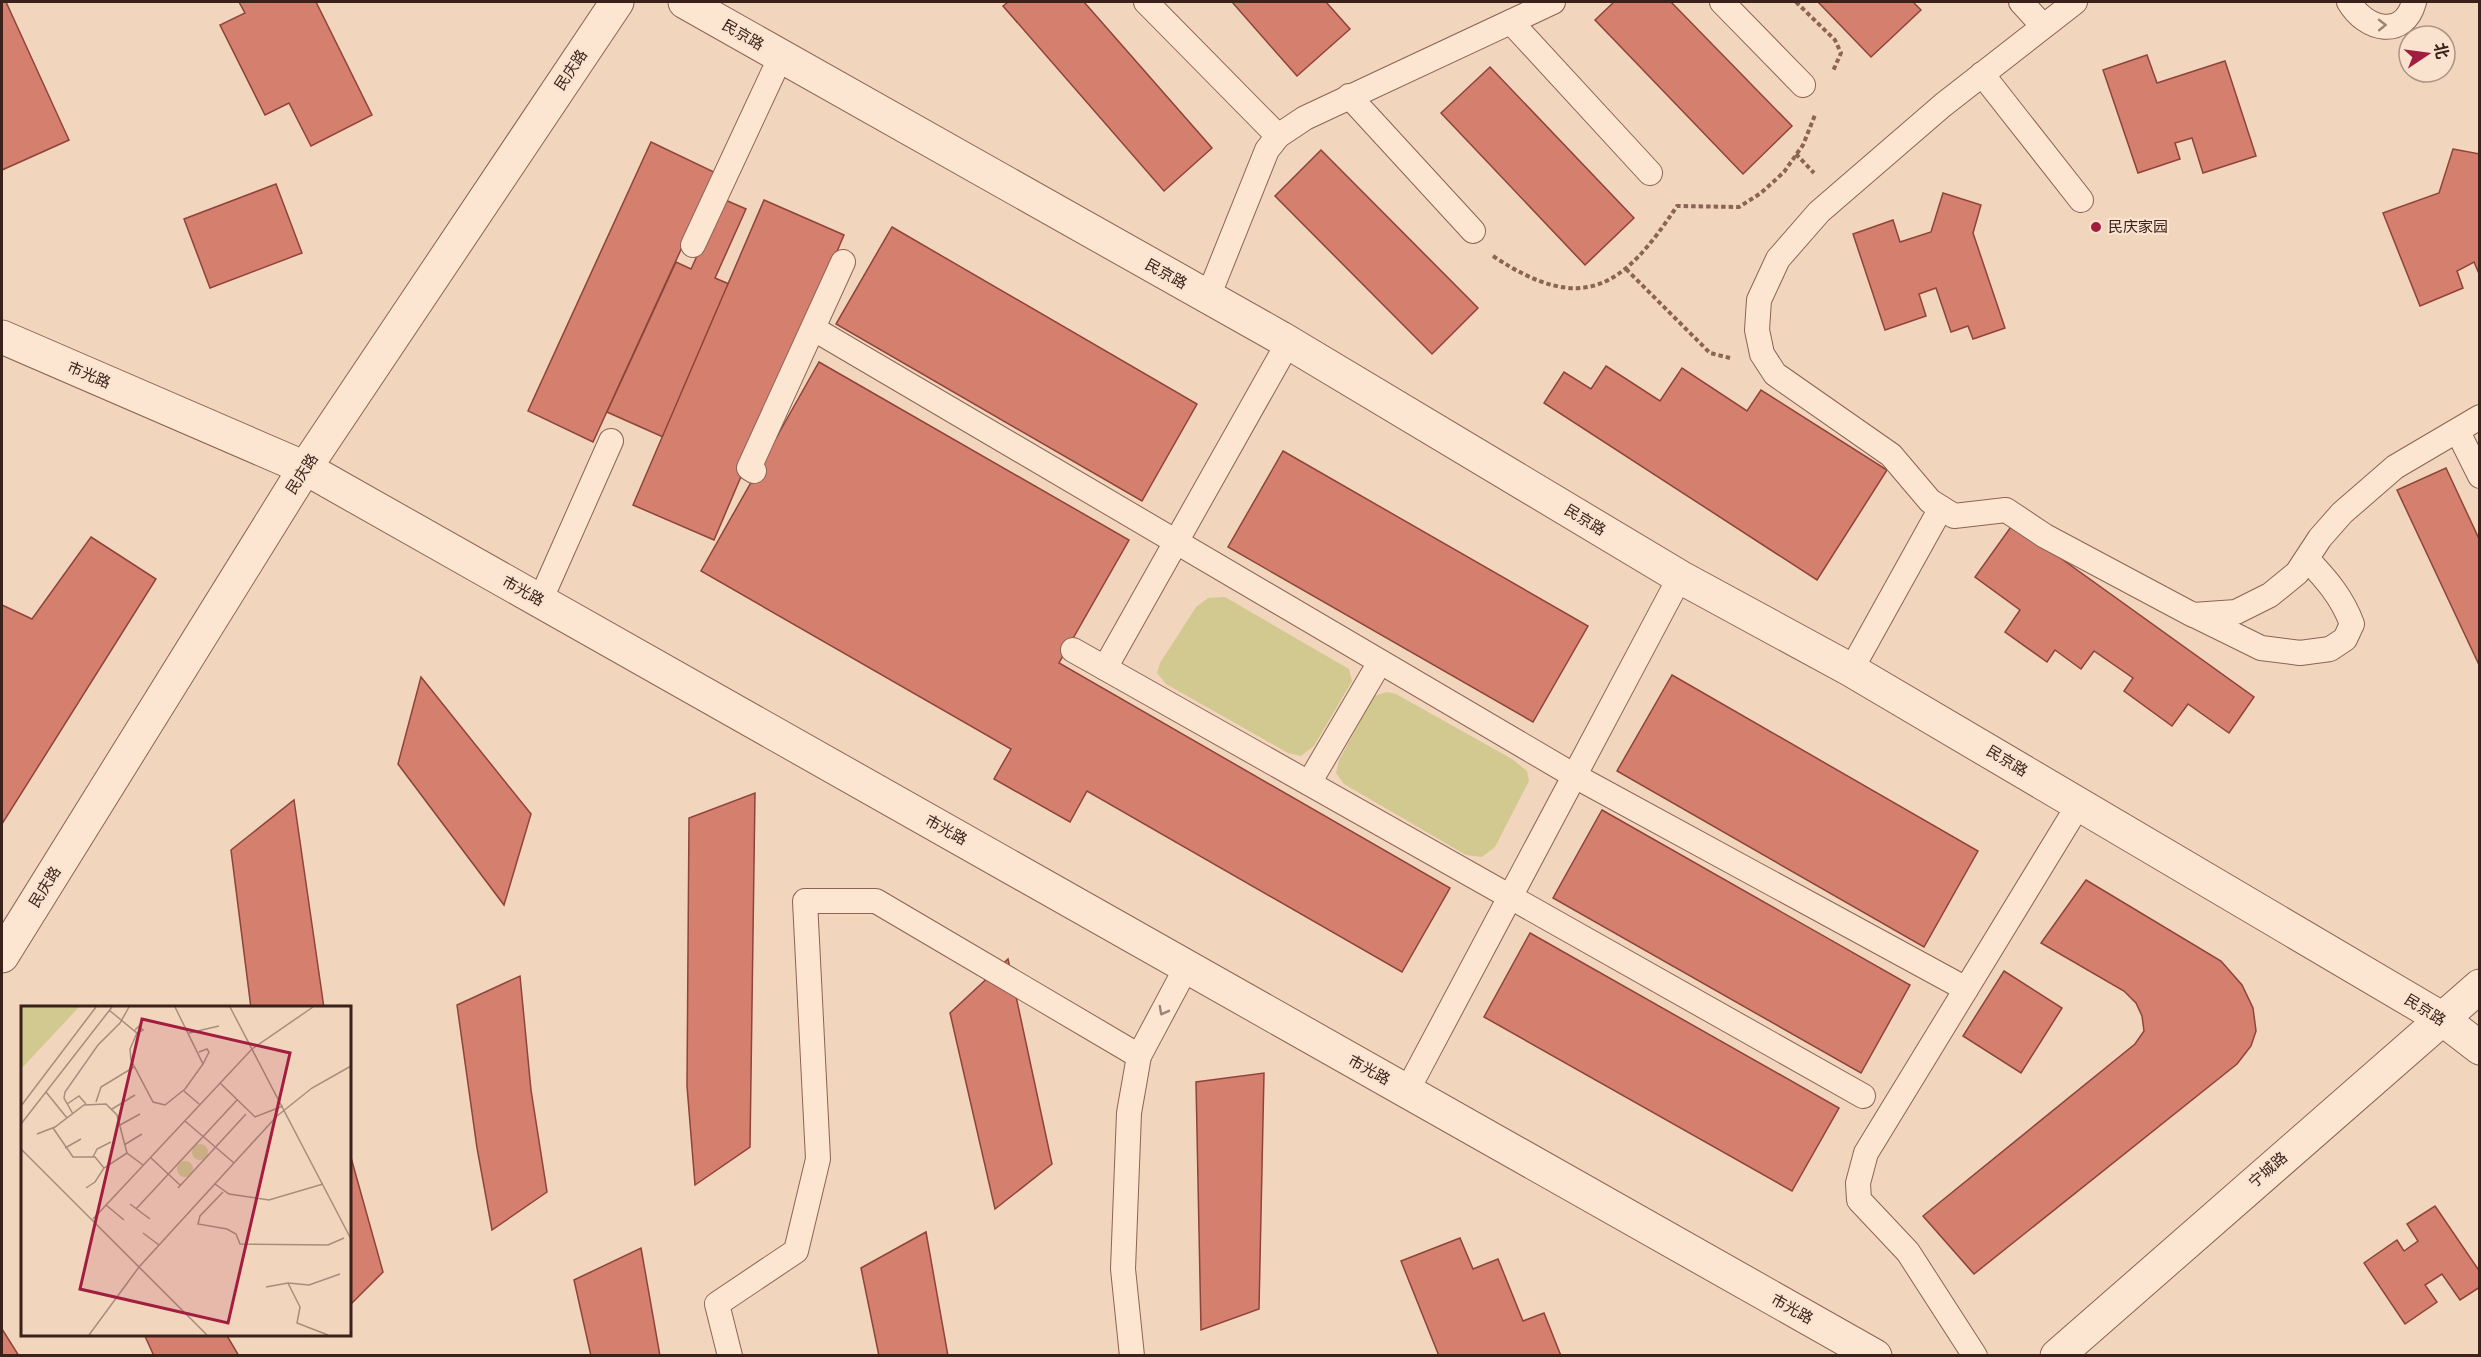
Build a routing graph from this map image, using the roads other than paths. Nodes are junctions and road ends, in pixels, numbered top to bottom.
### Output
1 (617, 2) edge
2 (685, 2) edge
3 (1146, 2) edge
4 (1553, 2) edge
5 (1722, 2) edge
6 (2021, 2) edge
7 (2075, 2) edge
8 (2349, 2) edge
9 (2414, 2) edge
10 (1511, 22) junction
11 (2043, 26) junction
12 (781, 56) junction
13 (1982, 75) junction
14 (1803, 85) dead end
15 (1349, 96) junction
16 (1278, 136) junction
17 (1650, 173) dead end
18 (2080, 200) dead end
19 (1473, 231) road end
20 (693, 245) dead end
21 (843, 262) dead end
22 (1208, 297) junction
23 (814, 329) junction
24 (2, 337) edge
25 (1288, 343) junction
26 (2480, 417) edge
27 (2458, 432) junction
28 (611, 441) dead end
29 (305, 468) junction
30 (754, 471) dead end
31 (2480, 476) edge
32 (1941, 508) junction
33 (1174, 541) junction
34 (2307, 559) junction
35 (1680, 577) junction
36 (540, 601) junction
37 (2193, 615) junction
38 (1073, 650) dead end
39 (1380, 662) junction
40 (1105, 668) junction
41 (1851, 670) junction
42 (1573, 775) junction
43 (1309, 783) junction
44 (2079, 804) junction
45 (1509, 897) junction
46 (2, 956) edge
47 (1186, 966) junction
48 (2480, 986) edge
49 (1966, 990) junction
50 (2441, 1018) junction
51 (2480, 1048) edge
52 (1138, 1056) junction
53 (1407, 1091) junction
54 (1863, 1096) dead end
55 (730, 1356) edge
56 (1132, 1356) edge
57 (1875, 1356) edge
58 (1975, 1356) edge
59 (2057, 1356) edge

1 - 29 street, 民庆路
2 - 12 street, 民京路
3 - 16 lane
4 - 10 lane
5 - 14 lane
6 - 11 lane
7 - 11 lane
8 -> 9 lane
10 - 15 lane
10 - 17 lane
11 - 13 lane
12 - 20 lane
12 - 22 street, 民京路
13 - 18 lane
13 - 32 lane
15 - 16 lane
15 - 19 lane
16 - 22 lane
21 - 23 lane
22 - 25 street, 民京路
23 - 30 lane
23 - 33 lane
24 - 29 street, 市光路
25 - 33 lane
25 - 35 street, 民京路
26 - 27 lane
27 - 31 lane
27 - 34 lane
28 - 36 lane
29 - 36 street, 市光路
29 - 46 street, 民庆路
32 - 37 lane
32 - 41 lane
33 - 39 lane
33 - 40 lane
34 - 37 lane
34 - 37 lane
35 - 41 street, 民京路
35 - 42 lane
36 - 47 street, 市光路
38 - 40 lane
39 - 42 lane
39 - 43 lane
40 - 43 lane
41 - 44 street, 民京路
42 - 45 lane
42 - 49 lane
43 - 45 lane
44 - 49 lane
44 - 50 street, 民京路
45 - 53 lane
45 - 54 lane
47 -> 52 lane
47 - 53 street, 市光路
48 - 50 street, 宁城路
49 - 58 lane
50 - 51 street, 民京路
50 - 59 street, 宁城路
52 - 55 lane
52 - 56 lane
53 - 57 street, 市光路

